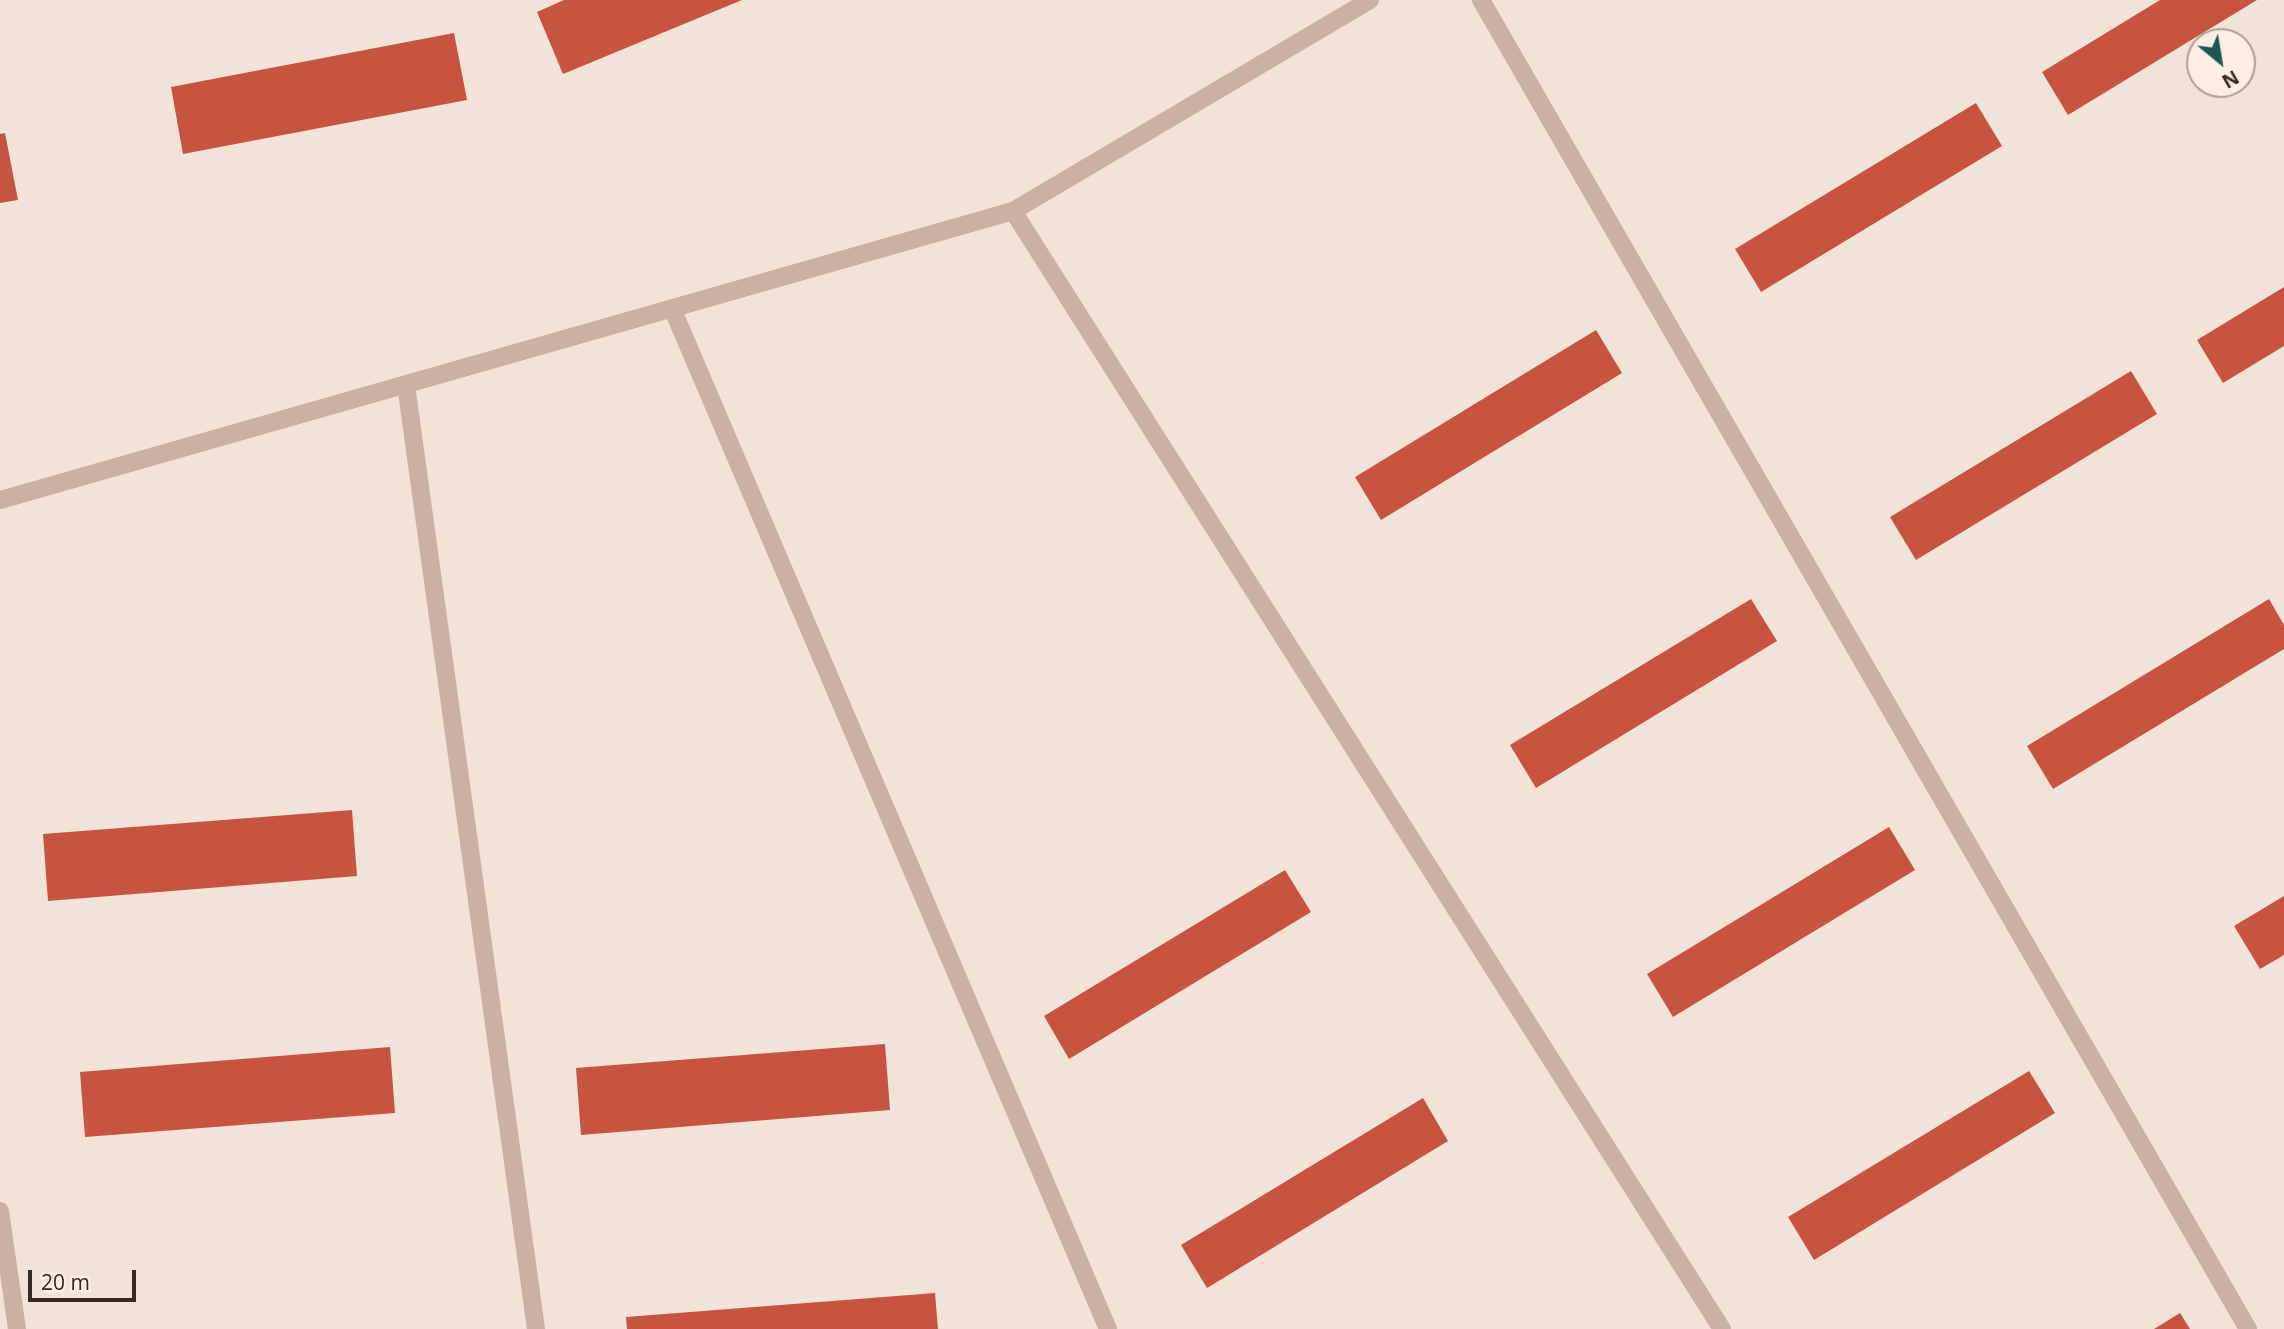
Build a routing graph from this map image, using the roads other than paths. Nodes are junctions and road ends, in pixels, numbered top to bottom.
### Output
1 (1370, 0) edge
2 (1481, 0) edge
3 (1013, 211) junction
4 (672, 308) junction
5 (406, 385) junction
6 (0, 500) edge
7 (0, 1211) edge
8 (17, 1329) edge
9 (536, 1329) edge
10 (1108, 1329) edge
11 (1722, 1329) edge
12 (2248, 1329) edge

1 - 3 street
2 - 12 street
3 - 4 street
3 - 11 street
4 - 5 street
4 - 10 street
5 - 6 street
5 - 9 street
7 - 8 street

